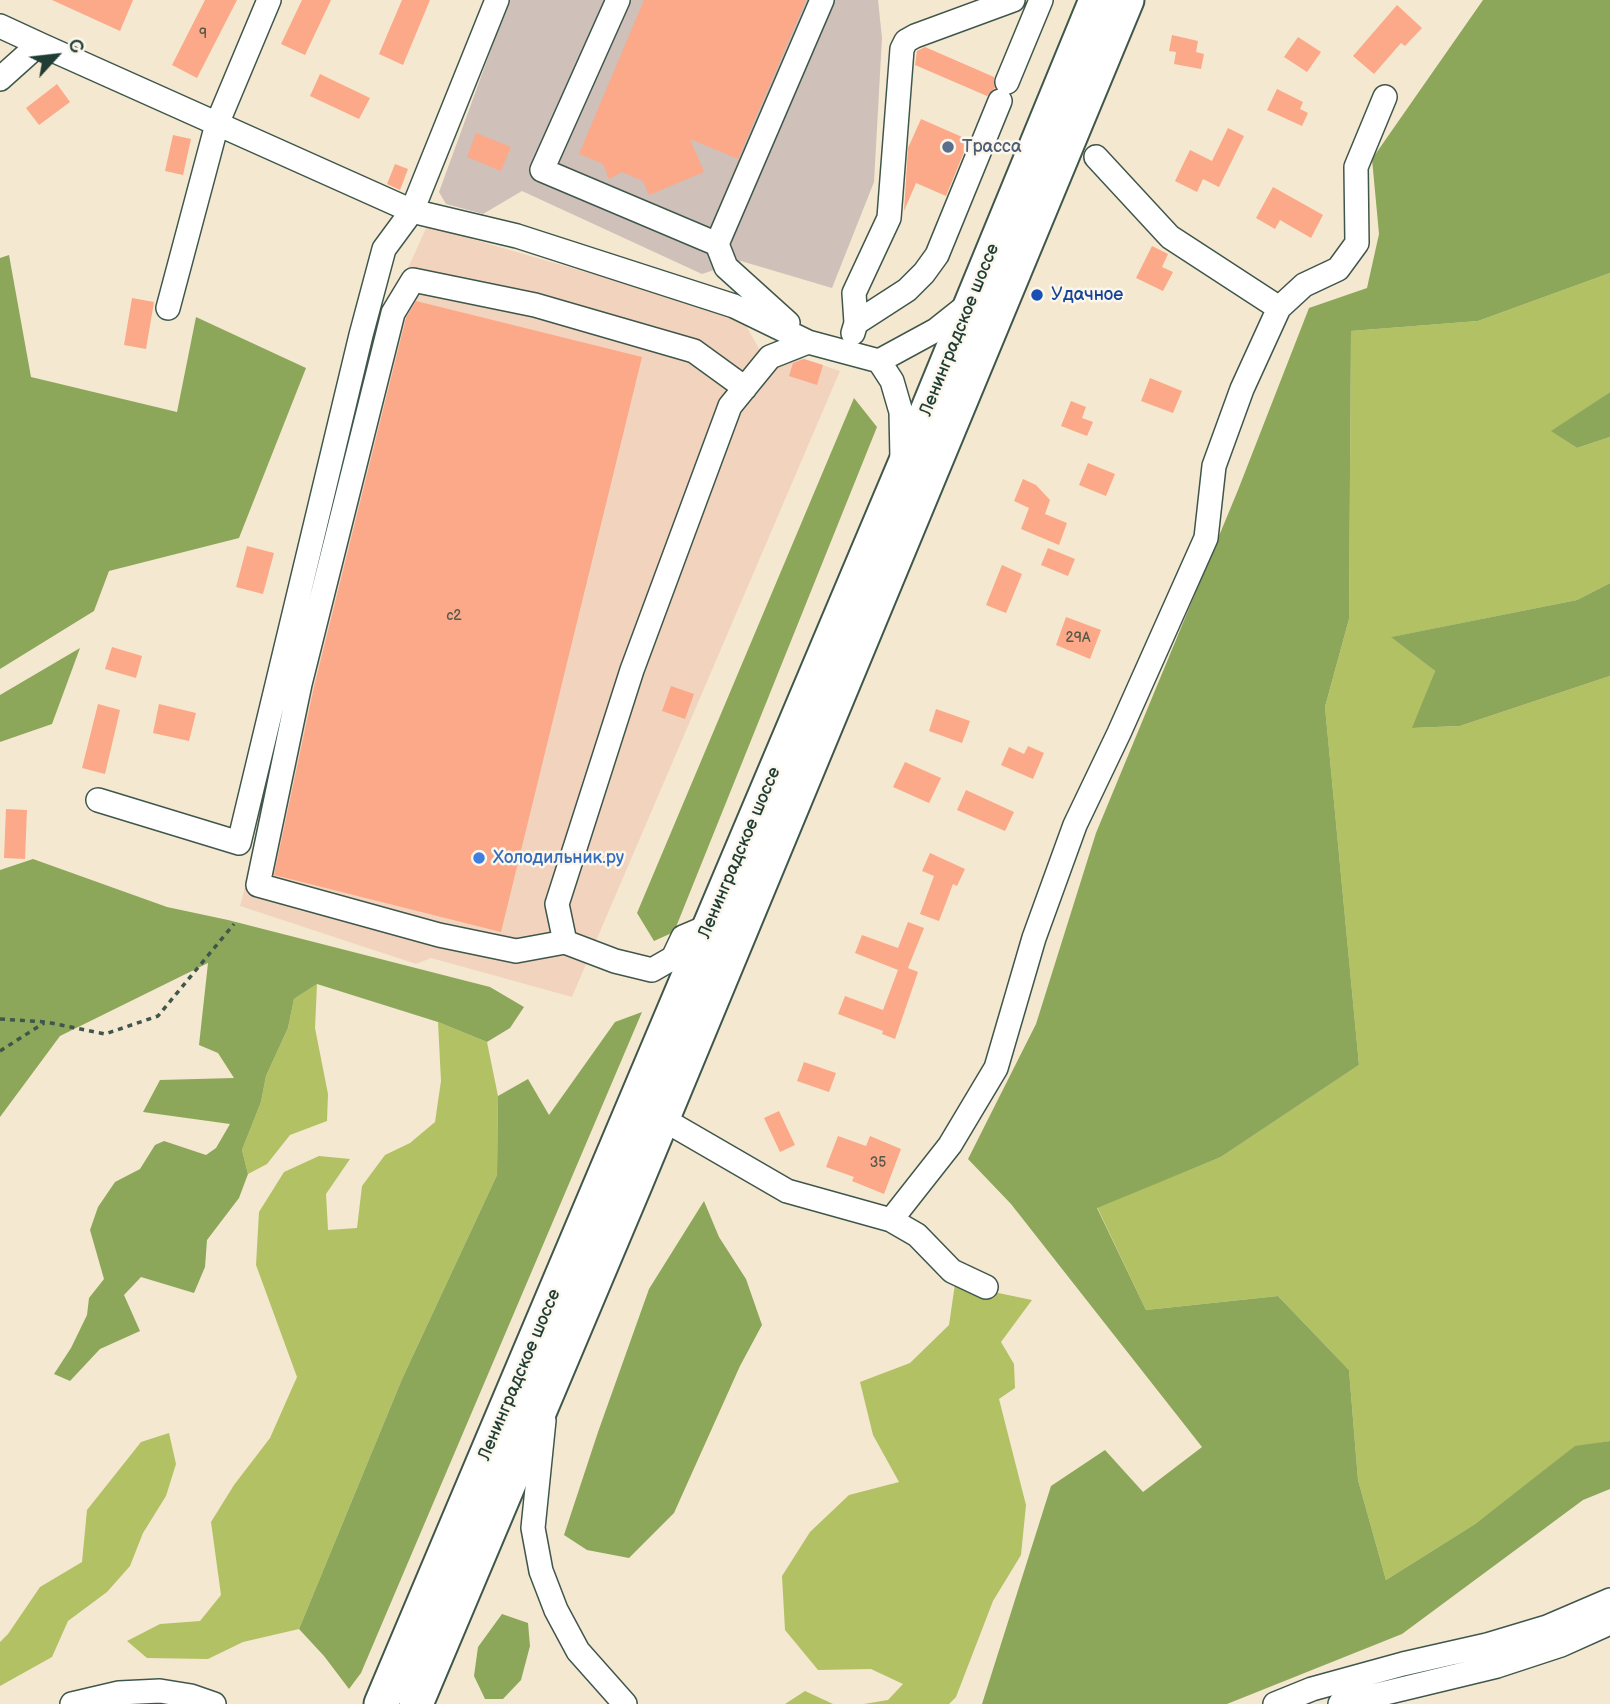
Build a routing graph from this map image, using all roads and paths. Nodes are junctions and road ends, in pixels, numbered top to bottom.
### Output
1 (269, 0) edge
2 (497, 0) edge
3 (618, 0) edge
4 (822, 0) edge
5 (1013, 0) edge
6 (1041, 0) edge
7 (1096, 0) edge
8 (1128, 0) edge
9 (0, 26) edge
10 (39, 44) junction
11 (0, 79) edge
12 (1385, 97) dead end
13 (217, 124) junction
14 (1096, 158) dead end
15 (412, 211) junction
16 (717, 244) junction
17 (972, 302) junction
18 (168, 308) dead end
19 (1279, 308) junction
20 (856, 323) junction
21 (808, 342) junction
22 (847, 352) junction
23 (879, 362) junction
24 (745, 388) junction
25 (902, 469) junction
26 (97, 800) dead end
27 (234, 924) dead end
28 (709, 926) junction
29 (565, 942) junction
30 (0, 1019) edge
31 (46, 1022) junction
32 (0, 1051) edge
33 (661, 1118) junction
34 (891, 1220) junction
35 (986, 1287) dead end
36 (547, 1393) junction
37 (1610, 1600) edge
38 (1610, 1623) edge
39 (72, 1704) edge
40 (214, 1704) edge
41 (382, 1704) edge
42 (416, 1704) edge
43 (625, 1704) edge
44 (1275, 1704) edge
45 (1339, 1704) edge

1 - 13 street
2 - 15 street
3 - 16 street
4 - 16 street
5 - 20 street
6 - 20 street
7 - 17 highway, Ленинградское шоссе
8 - 33 highway, Ленинградское шоссе
9 - 10 street
10 - 11 street
10 - 13 street
12 - 19 street
13 - 15 street
13 - 18 street
14 - 19 street
15 - 21 street
15 - 26 street
16 - 21 street
17 - 23 street
17 - 25 highway, Ленинградское шоссе
19 - 34 street
20 - 22 street
21 - 22 street
21 - 24 street
22 - 23 street
23 - 25 street
24 - 29 street
24 - 29 street
25 - 28 highway, Ленинградское шоссе
27 - 31 path
28 - 29 street
28 - 41 highway, Ленинградское шоссе
30 - 31 path
31 - 32 path
33 - 34 street
33 - 36 highway, Ленинградское шоссе
34 - 35 street
36 - 42 highway, Ленинградское шоссе
36 - 43 street
37 - 44 street
38 - 45 street
39 - 40 street

